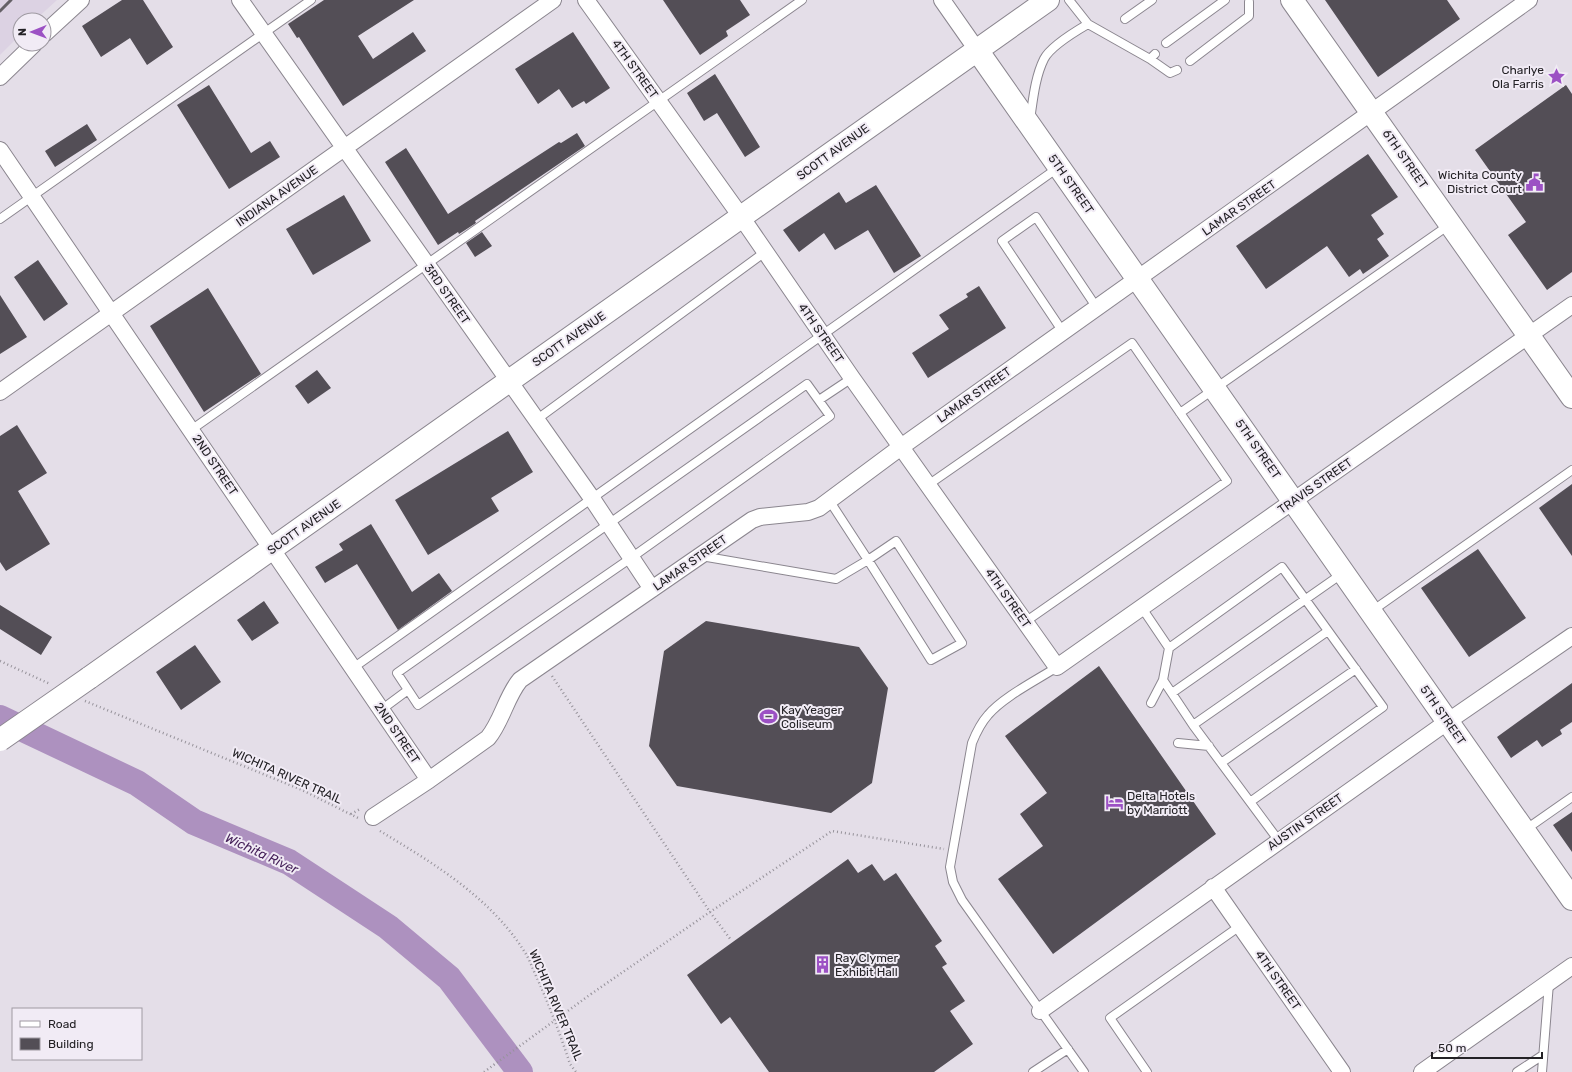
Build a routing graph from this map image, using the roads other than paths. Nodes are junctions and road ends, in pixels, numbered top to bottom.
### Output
1 (81, 0) edge
2 (240, 0) edge
3 (311, 0) edge
4 (553, 0) edge
5 (586, 0) edge
6 (802, 0) edge
7 (942, 0) edge
8 (1048, 0) edge
9 (1069, 0) edge
10 (1152, 0) edge
11 (1225, 0) edge
12 (1529, 0) edge
13 (1248, 1) edge
14 (1294, 1) edge
15 (1125, 19) dead end
16 (1088, 24) junction
17 (52, 27) edge
18 (1116, 29) dead end
19 (264, 33) junction
20 (1110, 36) junction
21 (1166, 44) dead end
22 (977, 50) junction
23 (26, 52) edge
24 (1190, 61) dead end
25 (1177, 70) dead end
26 (0, 77) edge
27 (658, 101) junction
28 (1372, 113) junction
29 (1030, 124) junction
30 (345, 148) junction
31 (0, 150) edge
32 (1059, 166) junction
33 (32, 197) junction
34 (742, 218) junction
35 (0, 220) edge
36 (1450, 224) junction
37 (765, 252) junction
38 (426, 264) junction
39 (1138, 280) junction
40 (1572, 305) edge
41 (1097, 308) junction
42 (112, 312) junction
43 (1064, 332) junction
44 (823, 336) junction
45 (1528, 337) junction
46 (852, 378) junction
47 (508, 381) junction
48 (1216, 390) junction
49 (0, 392) edge
50 (1572, 397) edge
51 (819, 400) junction
52 (1180, 413) junction
53 (536, 420) junction
54 (191, 430) junction
55 (901, 447) junction
56 (1572, 470) edge
57 (928, 485) junction
58 (591, 497) junction
59 (829, 500) junction
60 (1294, 501) junction
61 (608, 523) junction
62 (272, 550) junction
63 (700, 556) junction
64 (631, 558) junction
65 (868, 560) junction
66 (1343, 572) junction
67 (652, 589) junction
68 (1305, 598) junction
69 (1142, 608) junction
70 (1371, 612) junction
71 (1026, 622) junction
72 (1328, 631) junction
73 (1572, 636) edge
74 (1169, 648) junction
75 (1057, 667) junction
76 (353, 668) junction
77 (1356, 669) junction
78 (1163, 680) junction
79 (408, 690) junction
80 (1172, 693) junction
81 (1151, 703) dead end
82 (381, 710) junction
83 (1447, 722) junction
84 (1193, 725) junction
85 (0, 740) edge
86 (1178, 743) dead end
87 (1209, 746) junction
88 (1221, 763) junction
89 (429, 780) junction
90 (1572, 798) edge
91 (1250, 802) junction
92 (371, 822) road end
93 (1524, 831) junction
94 (1279, 841) junction
95 (1213, 888) junction
96 (1572, 899) edge
97 (1240, 926) junction
98 (1572, 966) edge
99 (1550, 982) junction
100 (1040, 1011) junction
101 (1068, 1049) junction
102 (1543, 1055) junction
103 (1340, 1071) edge
104 (1033, 1072) edge
105 (1084, 1072) edge
106 (1147, 1072) edge
107 (1422, 1072) edge
108 (1517, 1072) edge
109 (1542, 1072) edge

1 - 17 street
2 - 19 street, 3RD STREET
3 - 19 lane
4 - 30 street, INDIANA AVENUE
5 - 27 street, 4TH STREET
6 - 27 lane
7 - 22 street, 5TH STREET
8 - 22 main road, SCOTT AVENUE
9 - 16 lane
10 - 15 lane
11 - 21 lane
12 - 28 street, LAMAR STREET
13 - 24 lane
14 - 28 main road, 6TH STREET
16 - 20 lane
16 - 29 lane
18 - 20 lane
19 - 30 street, 3RD STREET
19 - 33 lane
20 - 25 lane
22 - 29 main road, 5TH STREET
22 - 34 main road, SCOTT AVENUE
23 - 26 street
27 - 34 street, 4TH STREET
27 - 38 lane
28 - 36 main road, 6TH STREET
28 - 39 street, LAMAR STREET
29 - 32 main road, 5TH STREET
30 - 38 street, 3RD STREET
30 - 42 street, INDIANA AVENUE
31 - 33 street, 2ND STREET
32 - 39 main road, 5TH STREET
32 - 44 lane
33 - 35 lane
33 - 42 street, 2ND STREET
34 - 37 street, 4TH STREET
34 - 47 main road, SCOTT AVENUE
36 - 45 main road, 6TH STREET
36 - 48 lane
37 - 44 street, 4TH STREET
37 - 53 lane
38 - 47 street, 3RD STREET
38 - 54 lane
39 - 41 street, LAMAR STREET
39 - 48 main road, 5TH STREET
40 - 45 street, TRAVIS STREET
41 - 43 street, LAMAR STREET
41 - 43 lane
42 - 49 street, INDIANA AVENUE
42 - 54 street, 2ND STREET
43 - 55 street, LAMAR STREET
44 - 46 street, 4TH STREET
44 - 58 lane
45 - 50 main road, 6TH STREET
45 - 60 street, TRAVIS STREET
46 - 51 lane
46 - 55 street, 4TH STREET
47 - 53 street, 3RD STREET
47 - 62 main road, SCOTT AVENUE
48 - 52 lane
48 - 60 main road, 5TH STREET
51 - 61 lane
51 - 64 lane
52 - 57 lane
52 - 71 lane
53 - 58 street, 3RD STREET
54 - 62 street, 2ND STREET
55 - 57 street, 4TH STREET
55 - 59 street, LAMAR STREET
56 - 70 lane
57 - 71 street, 4TH STREET
58 - 61 street, 3RD STREET
58 - 76 lane
59 - 63 street, LAMAR STREET
59 - 65 lane
60 - 66 main road, 5TH STREET
60 - 69 street, TRAVIS STREET
61 - 64 street, 3RD STREET
61 - 79 lane
62 - 76 street, 2ND STREET
62 - 85 main road, SCOTT AVENUE, bridge
63 - 65 lane
63 - 67 street, LAMAR STREET
64 - 67 street, 3RD STREET
64 - 79 lane
65 - 65 lane
66 - 68 lane
66 - 70 main road, 5TH STREET
67 - 89 street, LAMAR STREET
68 - 72 lane
68 - 74 lane
68 - 80 lane
69 - 74 lane
69 - 75 street, TRAVIS STREET
70 - 83 main road, 5TH STREET
71 - 75 street, 4TH STREET
72 - 77 lane
72 - 84 lane
73 - 83 street, AUSTIN STREET
74 - 78 lane
75 - 100 lane
76 - 82 street, 2ND STREET
77 - 88 lane
77 - 91 lane
78 - 80 lane
78 - 81 lane
79 - 82 lane
80 - 84 lane
82 - 89 street, 2ND STREET
83 - 93 main road, 5TH STREET
83 - 94 street, AUSTIN STREET
84 - 87 lane
86 - 87 lane
87 - 88 lane
88 - 91 lane
89 - 92 street, LAMAR STREET
90 - 93 lane
91 - 94 lane
93 - 96 main road, 5TH STREET
94 - 95 street, AUSTIN STREET
95 - 97 street, 4TH STREET
95 - 100 street, AUSTIN STREET
97 - 103 street, 4TH STREET
97 - 106 lane
98 - 99 street
99 - 102 lane
99 - 107 street
100 - 101 lane
101 - 104 lane
101 - 105 lane
102 - 108 lane
102 - 109 lane

